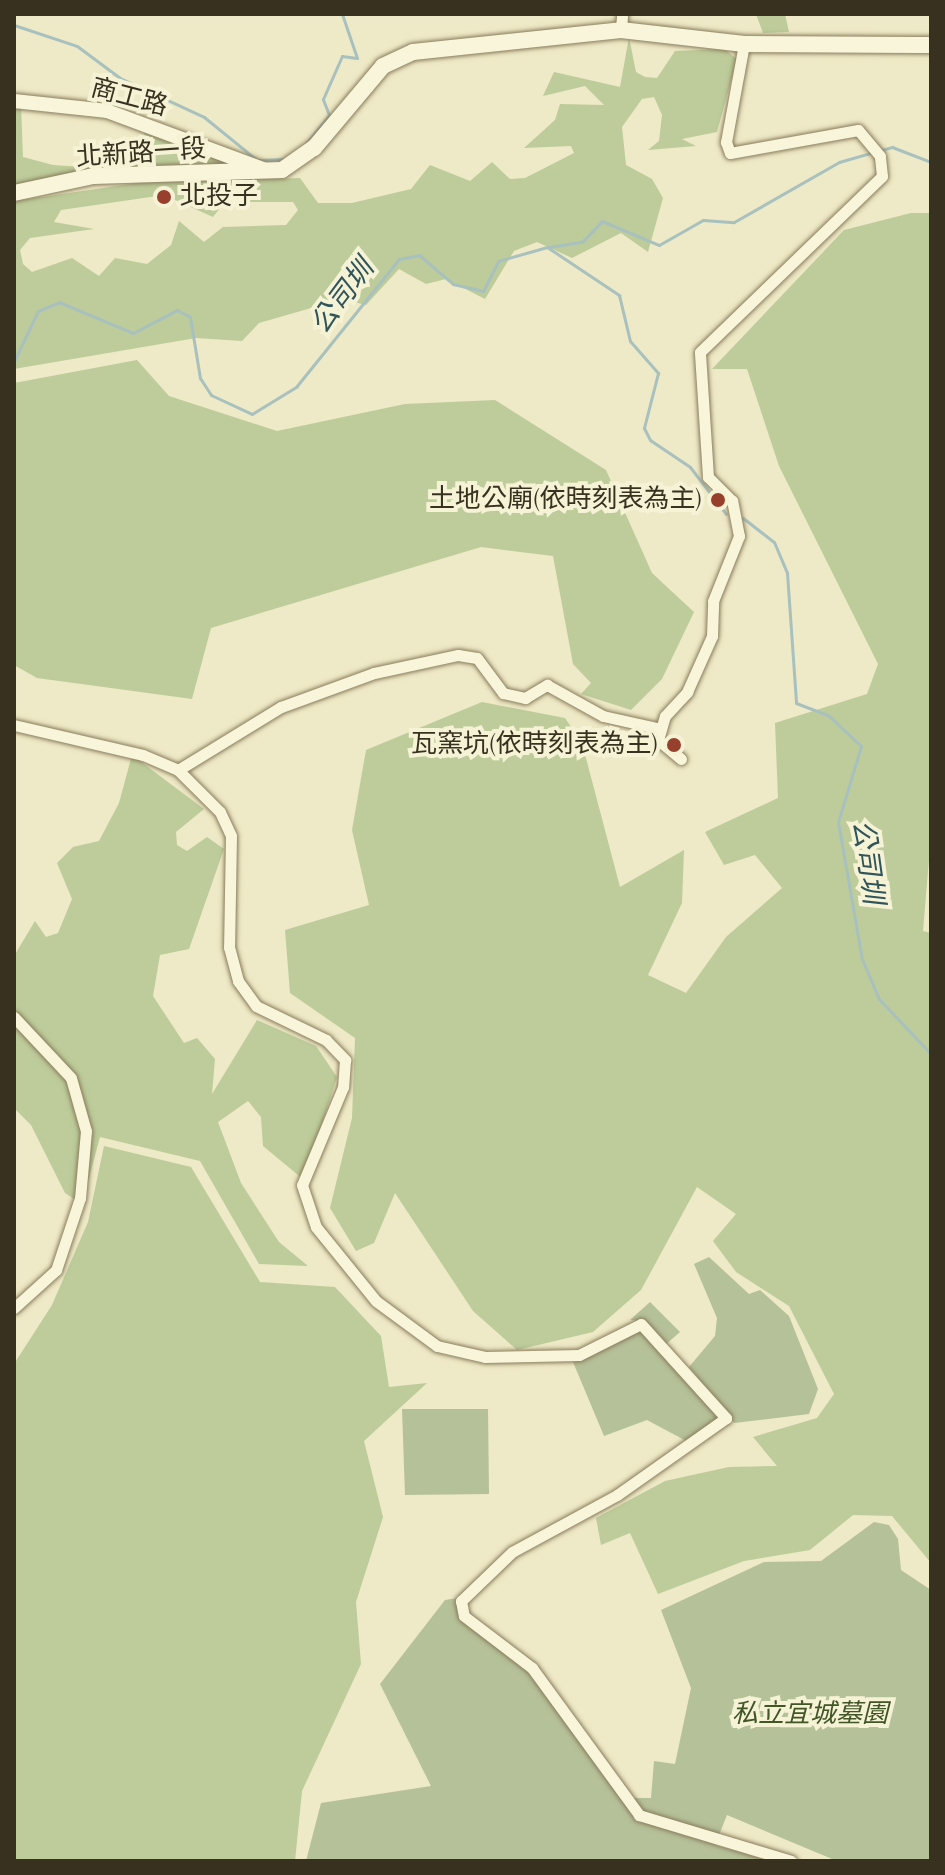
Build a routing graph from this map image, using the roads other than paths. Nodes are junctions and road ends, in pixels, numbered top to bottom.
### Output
1 (622, 22) edge
2 (744, 44) junction
3 (931, 45) edge
4 (14, 101) edge
5 (273, 173) junction
6 (14, 193) edge
7 (14, 725) edge
8 (661, 729) junction
9 (681, 759) dead end
10 (178, 770) junction
11 (14, 1017) edge
12 (14, 1308) edge
13 (791, 1861) edge

1 - 2 main road
1 - 5 main road
2 - 3 main road
2 - 8 street
4 - 5 street, 商工路
5 - 6 main road, 北新路一段
7 - 10 street
8 - 9 street
8 - 10 street
10 - 13 street
11 - 12 street

